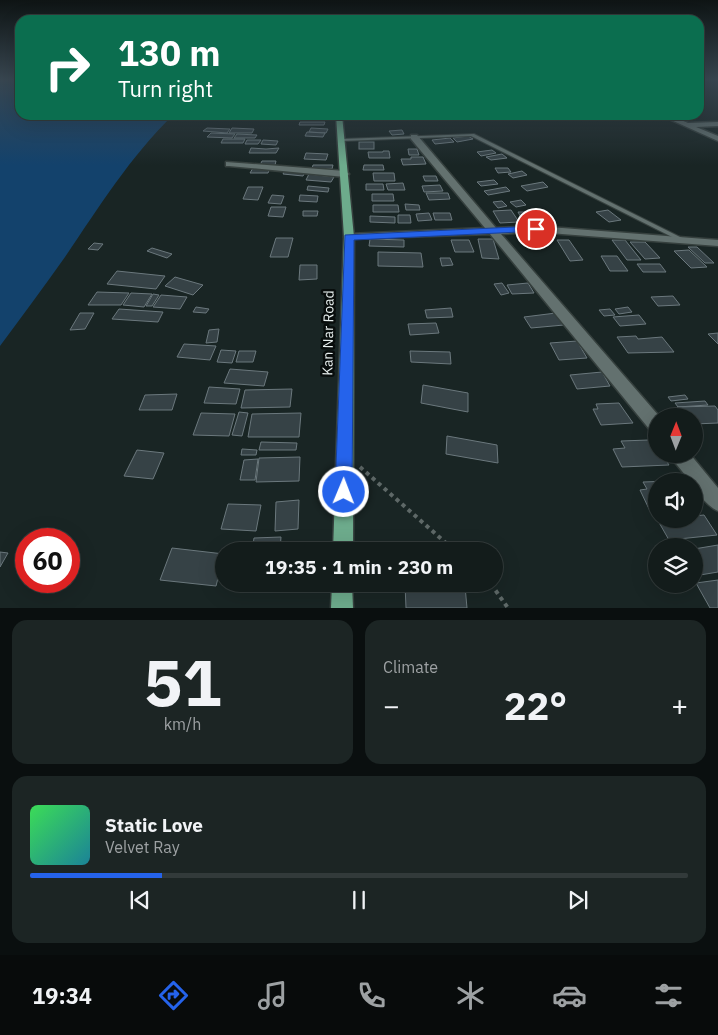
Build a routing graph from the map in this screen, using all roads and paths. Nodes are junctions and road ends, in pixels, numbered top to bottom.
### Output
1 (340, 120) edge
2 (674, 120) edge
3 (718, 124) edge
4 (685, 125) junction
5 (414, 136) junction
6 (342, 140) junction
7 (718, 140) edge
8 (229, 164) dead end
9 (345, 174) junction
10 (491, 229) junction
11 (349, 237) junction
12 (680, 239) junction
13 (718, 243) edge
14 (648, 415) edge
15 (344, 453) junction
16 (687, 463) edge
17 (718, 502) edge
18 (343, 542) edge
19 (445, 542) edge
20 (342, 592) edge
21 (497, 592) edge
22 (342, 608) edge
23 (508, 608) edge

1 - 6 main road, Kan Nar Road
2 - 4 street
3 - 4 street
4 - 7 street
5 - 6 lane
5 - 10 street
5 - 12 lane
6 - 9 main road, Kan Nar Road
8 - 9 street
9 - 11 main road, Kan Nar Road
10 - 11 street
10 - 12 street
10 - 14 street
11 - 15 main road, Kan Nar Road
12 - 13 street
15 - 18 main road, Kan Nar Road
15 - 19 path
16 - 17 street
20 - 22 main road
21 - 23 path

